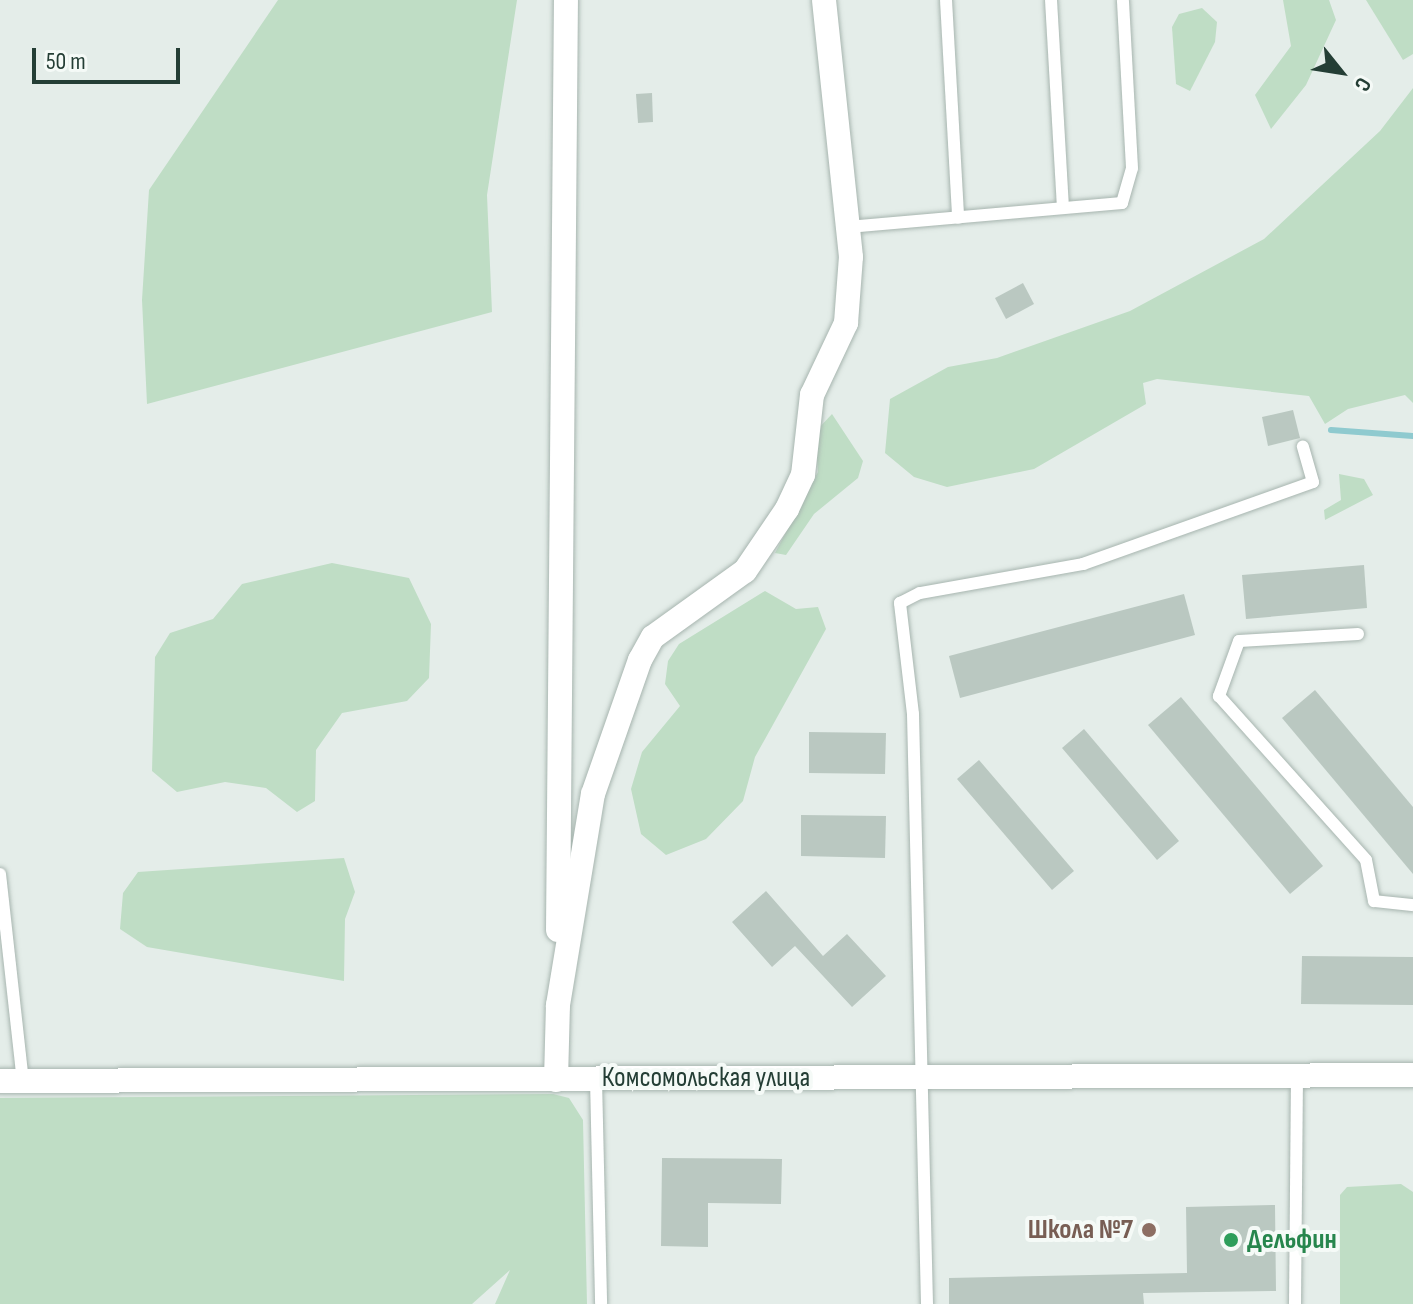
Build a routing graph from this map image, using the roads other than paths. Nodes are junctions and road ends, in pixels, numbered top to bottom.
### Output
1 (566, 0) edge
2 (824, 0) edge
3 (946, 0) edge
4 (1051, 0) edge
5 (1123, 0) edge
6 (1063, 208) junction
7 (958, 218) junction
8 (848, 227) junction
9 (1303, 446) dead end
10 (1358, 634) dead end
11 (0, 874) edge
12 (1413, 905) edge
13 (558, 1005) junction
14 (1413, 1075) edge
15 (1297, 1076) junction
16 (918, 1078) junction
17 (596, 1079) junction
18 (556, 1080) junction
19 (12, 1081) edge
20 (601, 1304) edge
21 (927, 1304) edge
22 (1295, 1304) edge

1 - 13 street
2 - 8 street
3 - 7 lane
4 - 6 lane
5 - 6 lane
6 - 7 lane
7 - 8 lane
8 - 13 street
9 - 16 lane
10 - 12 lane
11 - 19 lane
13 - 18 street
14 - 15 street, Комсомольская улица
15 - 16 street, Комсомольская улица
15 - 22 lane
16 - 17 street, Комсомольская улица
16 - 21 lane
17 - 18 street, Комсомольская улица
17 - 20 lane
18 - 19 street, Комсомольская улица

